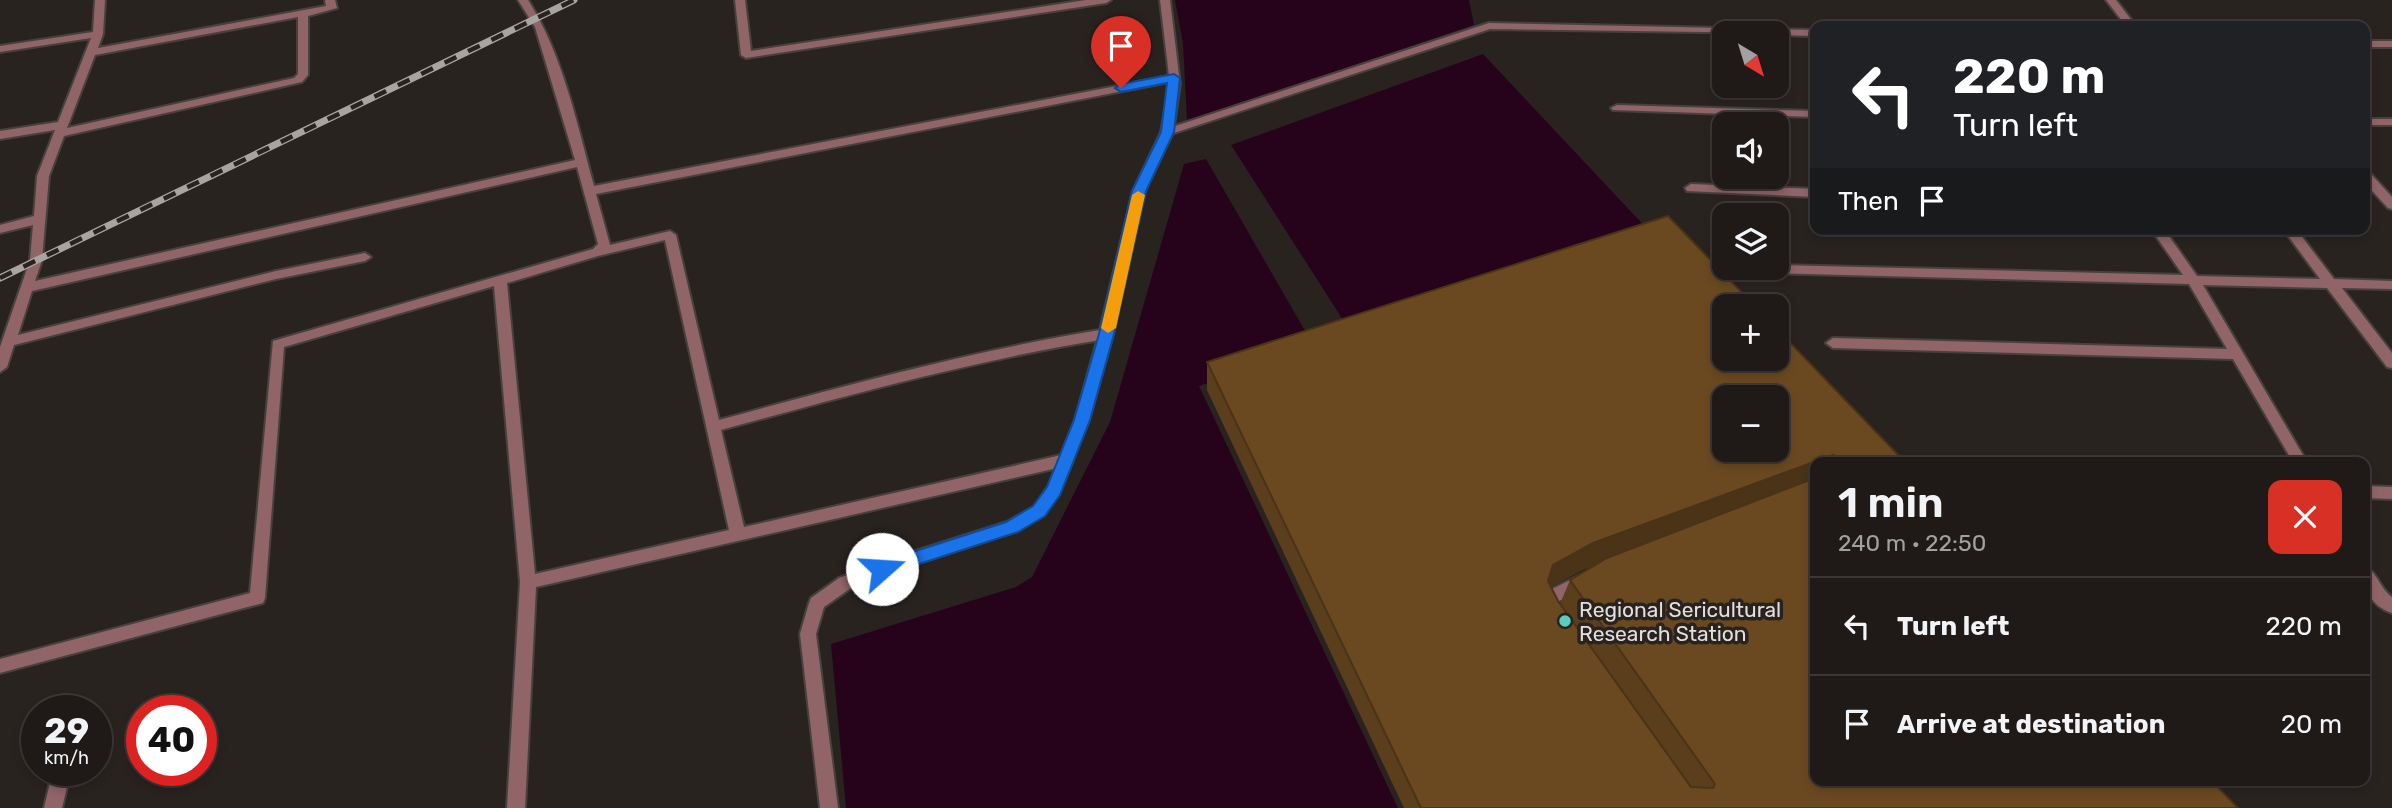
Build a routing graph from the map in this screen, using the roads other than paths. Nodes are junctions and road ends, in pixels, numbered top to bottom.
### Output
1 (100, 0) edge
2 (330, 0) edge
3 (523, 0) edge
4 (740, 0) edge
5 (1106, 0) edge
6 (1165, 0) edge
7 (2111, 0) edge
8 (303, 14) junction
9 (2128, 21) edge
10 (1810, 33) edge
11 (98, 34) junction
12 (2370, 44) edge
13 (2392, 44) edge
14 (0, 49) edge
15 (90, 53) junction
16 (1174, 78) junction
17 (1617, 108) dead end
18 (1810, 114) edge
19 (2370, 122) edge
20 (2392, 122) edge
21 (62, 129) junction
22 (1167, 132) junction
23 (0, 135) edge
24 (582, 162) junction
25 (2370, 181) edge
26 (1691, 188) dead end
27 (590, 191) junction
28 (1810, 193) edge
29 (2392, 205) edge
30 (40, 219) junction
31 (0, 229) edge
32 (2161, 235) edge
33 (2294, 235) edge
34 (597, 252) junction
35 (365, 257) dead end
36 (1789, 270) edge
37 (500, 280) junction
38 (2194, 281) junction
39 (2332, 285) junction
40 (2392, 285) edge
41 (25, 288) junction
42 (1106, 334) junction
43 (11, 341) junction
44 (1833, 343) dead end
45 (2237, 354) junction
46 (2392, 363) edge
47 (0, 367) edge
48 (715, 426) junction
49 (2297, 457) edge
50 (1066, 460) junction
51 (2370, 492) edge
52 (2392, 494) edge
53 (738, 535) junction
54 (1601, 572) edge
55 (528, 582) junction
56 (2370, 582) edge
57 (2392, 606) edge
58 (1563, 631) edge
59 (0, 666) edge
60 (58, 786) edge
61 (53, 808) edge
62 (516, 808) edge
63 (829, 808) edge

1 - 11 street
2 - 8 street
3 - 24 street
4 - 5 street
6 - 16 street
7 - 9 street
8 - 15 street
8 - 21 street
10 - 22 street
11 - 14 street
11 - 15 street
12 - 13 street
15 - 21 street
16 - 22 street
16 - 27 street
17 - 18 street
19 - 20 street
21 - 23 street
21 - 30 street
22 - 42 street
24 - 27 street
24 - 41 street
25 - 29 street
26 - 28 street
27 - 34 street
30 - 31 street
30 - 41 street
32 - 38 street
33 - 39 street
34 - 37 street
34 - 48 street
35 - 43 street
36 - 38 street
37 - 55 street
37 - 59 street
38 - 39 street
38 - 45 street
39 - 40 street
39 - 46 street
41 - 43 street
42 - 48 street
42 - 50 street
43 - 47 street
44 - 45 street
45 - 49 street
48 - 53 street
50 - 53 street
50 - 63 street
51 - 52 street
53 - 55 street
54 - 58 street
55 - 62 street
56 - 57 street
60 - 61 street

